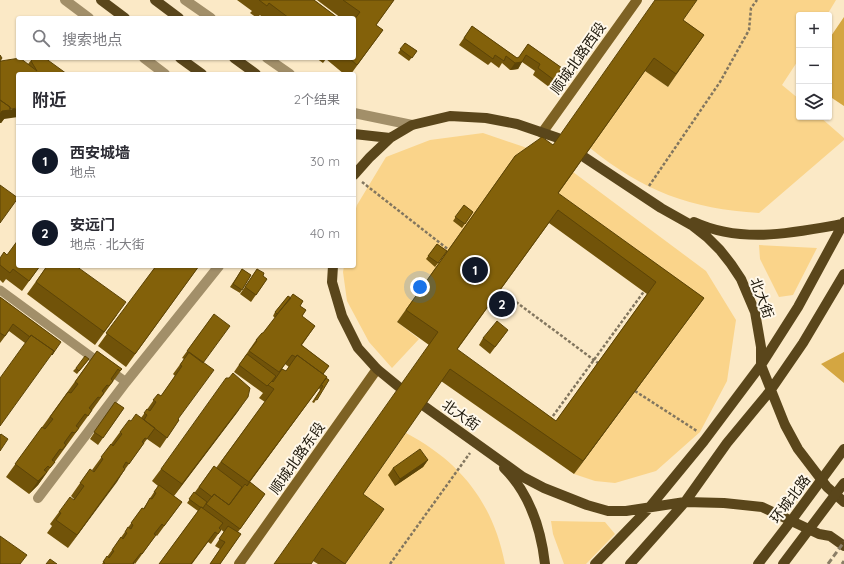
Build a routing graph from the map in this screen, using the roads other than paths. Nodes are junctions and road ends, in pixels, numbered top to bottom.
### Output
1 (65, 0) edge
2 (101, 0) edge
3 (155, 0) edge
4 (185, 0) edge
5 (637, 0) edge
6 (86, 16) edge
7 (123, 16) edge
8 (176, 16) edge
9 (208, 16) edge
10 (147, 60) edge
11 (183, 60) edge
12 (237, 60) edge
13 (270, 60) edge
14 (162, 72) edge
15 (199, 72) edge
16 (253, 72) edge
17 (287, 72) edge
18 (356, 113) edge
19 (412, 125) junction
20 (542, 133) junction
21 (356, 134) edge
22 (390, 138) junction
23 (558, 138) edge
24 (584, 157) edge
25 (357, 178) edge
26 (661, 208) junction
27 (843, 223) edge
28 (217, 268) edge
29 (333, 268) edge
30 (844, 274) edge
31 (0, 290) edge
32 (761, 365) junction
33 (377, 369) junction
34 (126, 382) junction
35 (399, 387) edge
36 (770, 391) junction
37 (424, 406) edge
38 (480, 445) junction
39 (844, 449) edge
40 (844, 483) edge
41 (38, 498) dead end
42 (686, 502) junction
43 (844, 502) edge
44 (649, 508) junction
45 (844, 546) edge
46 (239, 564) edge
47 (545, 564) edge
48 (595, 564) edge
49 (630, 564) edge
50 (758, 564) edge
51 (783, 564) edge

1 - 6 street
2 - 7 main road
3 - 8 main road
4 - 9 street
5 - 20 street, 顺城北路西段
10 - 14 street
11 - 15 main road
12 - 16 main road
13 - 17 street
18 - 19 street
19 - 20 main road
19 - 22 main road
20 - 23 main road
21 - 22 main road
22 - 25 main road
24 - 26 main road, 北大街
26 - 27 main road
26 - 32 main road, 北大街
27 - 32 main road
28 - 34 street
29 - 33 main road
30 - 36 main road
31 - 34 lane
32 - 36 main road, 北大街
32 - 44 main road
33 - 35 main road
33 - 46 street, 顺城北路东段
34 - 41 street
36 - 42 main road
36 - 43 main road, 北大街
37 - 38 main road, 北大街
38 - 44 main road, 北大街
38 - 47 main road
39 - 50 main road, 环城北路, bridge
40 - 51 main road, bridge
42 - 44 main road, 北大街
42 - 45 main road, 北大街
42 - 49 main road
44 - 48 main road

